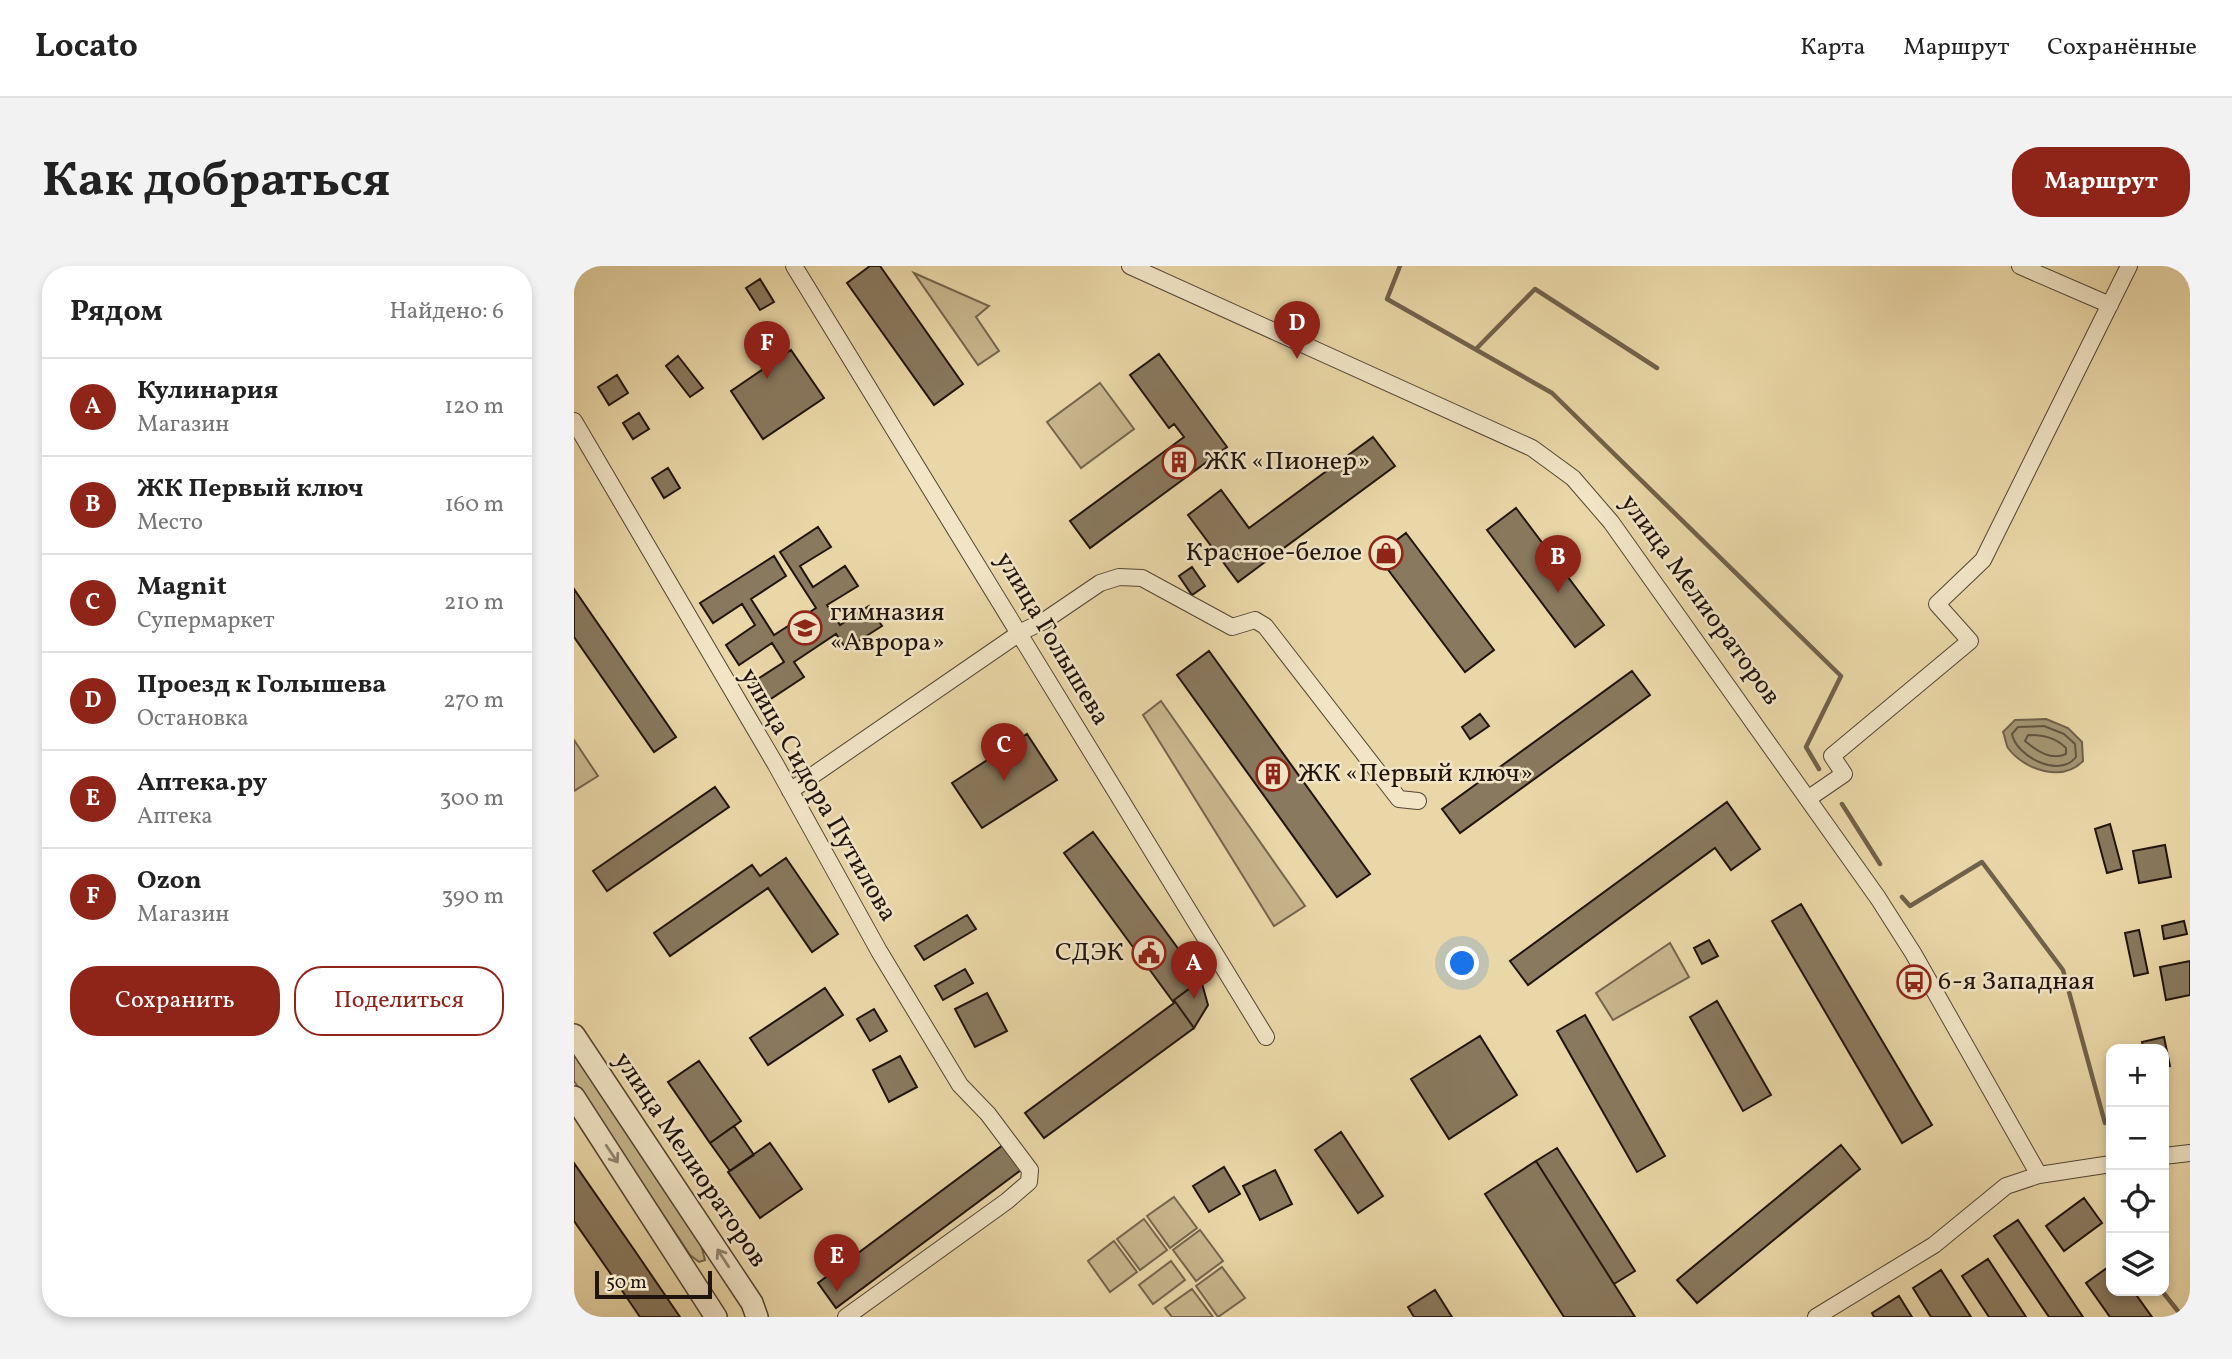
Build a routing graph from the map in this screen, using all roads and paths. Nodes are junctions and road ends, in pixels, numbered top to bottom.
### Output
1 (794, 266) edge
2 (1130, 266) edge
3 (2020, 266) edge
4 (2129, 266) edge
5 (2110, 304) junction
6 (574, 421) edge
7 (1021, 632) junction
8 (790, 791) junction
9 (1809, 798) junction
10 (1418, 801) dead end
11 (574, 1035) edge
12 (1266, 1037) dead end
13 (574, 1097) edge
14 (2190, 1153) edge
15 (2169, 1155) edge
16 (2106, 1165) edge
17 (2039, 1175) junction
18 (716, 1317) edge
19 (757, 1317) edge
20 (846, 1317) edge
21 (1816, 1317) edge

1 - 7 street, улица Голышева
2 - 9 street, улица Мелиораторов
3 - 5 street
4 - 5 street
5 - 9 street
6 - 8 street, улица Сидора Путилова
7 - 8 street
7 - 10 street
7 - 12 street, улица Голышева
8 - 20 street, улица Сидора Путилова
9 - 17 street, улица Мелиораторов
19 -> 11 street, улица Мелиораторов
13 -> 18 street
14 - 15 street
16 - 17 street
17 - 21 street

